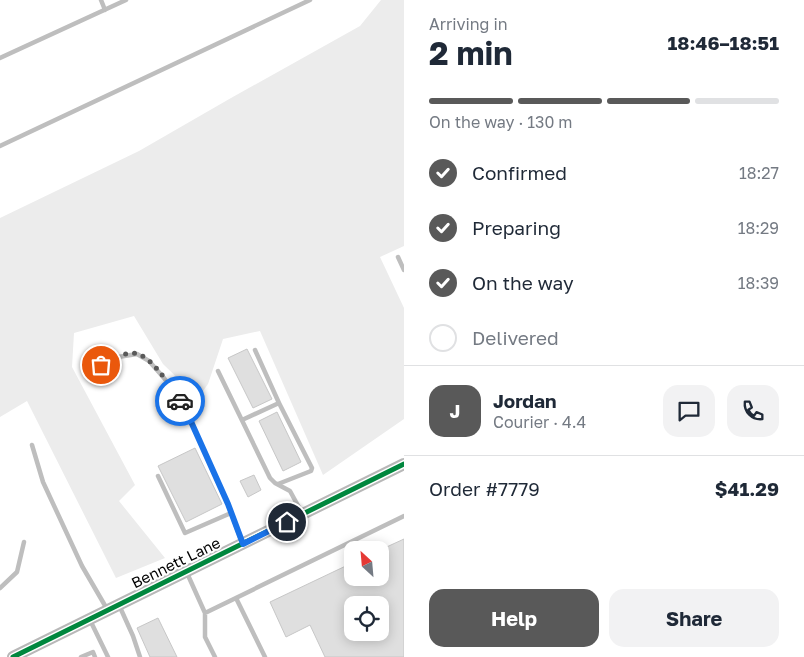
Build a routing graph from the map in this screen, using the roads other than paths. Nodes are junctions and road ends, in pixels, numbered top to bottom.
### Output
1 (101, 0) edge
2 (126, 0) edge
3 (310, 0) edge
4 (105, 10) junction
5 (0, 58) edge
6 (0, 146) edge
7 (398, 257) dead end
8 (404, 270) edge
9 (255, 350) dead end
10 (101, 365) dead end
11 (218, 371) dead end
12 (279, 403) junction
13 (242, 420) junction
14 (32, 445) dead end
15 (404, 464) edge
16 (158, 476) dead end
17 (278, 484) junction
18 (231, 513) junction
19 (302, 514) junction
20 (404, 516) edge
21 (24, 542) dead end
22 (243, 544) junction
23 (186, 572) junction
24 (0, 588) edge
25 (236, 598) junction
26 (113, 608) junction
27 (206, 613) junction
28 (90, 619) junction
29 (13, 657) edge
30 (81, 657) edge
31 (95, 657) edge
32 (108, 657) edge
33 (140, 657) edge
34 (215, 657) edge
35 (265, 657) edge

1 - 4 lane
2 - 4 lane
3 - 6 lane
4 - 5 lane
7 - 8 lane
9 - 12 lane
10 - 18 lane
11 - 13 lane
12 - 13 lane
12 - 17 lane
13 - 17 lane
14 - 26 lane
15 - 19 street, Bennett Lane
16 - 18 lane
17 - 19 lane
18 - 22 lane
19 - 22 street, Bennett Lane
20 - 25 lane
21 - 24 lane
22 - 23 street, Bennett Lane
23 - 26 street, Bennett Lane
23 - 27 lane
25 - 27 lane
25 - 35 lane
26 - 28 street, Bennett Lane
26 - 33 lane
27 - 34 lane
28 - 29 street, Bennett Lane
28 - 32 lane
30 - 31 lane

